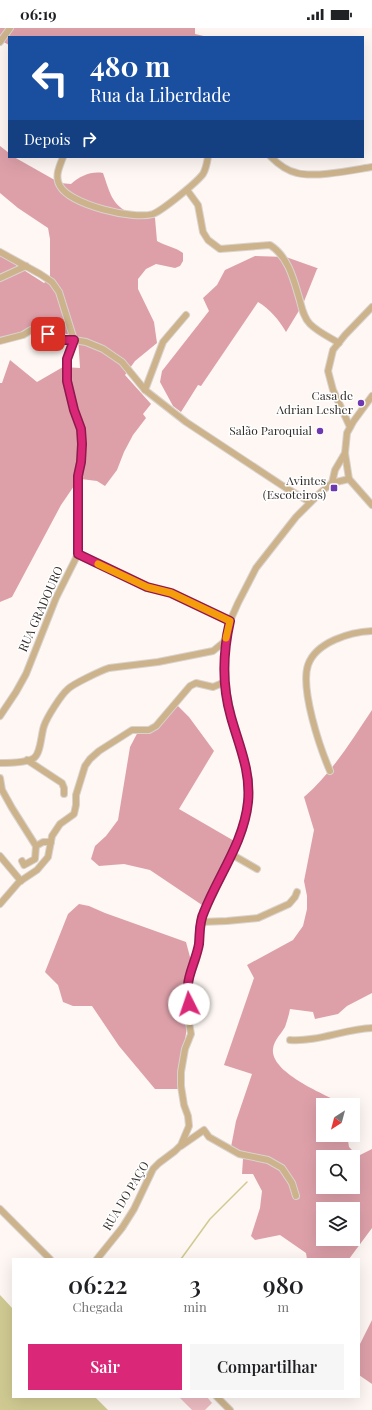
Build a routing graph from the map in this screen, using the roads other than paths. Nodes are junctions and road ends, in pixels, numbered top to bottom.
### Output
1 (10, 28) edge
2 (0, 42) edge
3 (63, 158) edge
4 (208, 158) edge
5 (272, 158) edge
6 (372, 167) edge
7 (187, 190) junction
8 (0, 252) edge
9 (26, 266) junction
10 (0, 278) edge
11 (372, 307) edge
12 (186, 315) dead end
13 (74, 340) junction
14 (0, 341) edge
15 (339, 343) junction
16 (145, 390) junction
17 (372, 396) edge
18 (350, 426) junction
19 (344, 453) junction
20 (349, 479) junction
21 (332, 483) junction
22 (310, 502) junction
23 (372, 505) edge
24 (78, 554) junction
25 (230, 621) junction
26 (372, 631) edge
27 (226, 637) junction
28 (225, 682) junction
29 (0, 716) edge
30 (27, 760) junction
31 (0, 763) edge
32 (330, 771) dead end
33 (0, 778) edge
34 (64, 794) dead end
35 (51, 842) junction
36 (36, 846) junction
37 (231, 854) junction
38 (0, 856) edge
39 (22, 861) dead end
40 (257, 868) dead end
41 (21, 881) junction
42 (298, 892) dead end
43 (0, 904) edge
44 (201, 922) junction
45 (372, 1028) edge
46 (290, 1040) dead end
47 (178, 1148) junction
48 (296, 1196) dead end
49 (0, 1209) edge
50 (49, 1258) edge
51 (98, 1258) edge
52 (218, 1398) edge
53 (230, 1410) edge

1 - 2 street
3 - 7 street
4 - 7 street
5 - 6 street
7 - 15 street
8 - 9 street
9 - 10 street
9 - 13 street
11 - 15 street
12 - 16 street
13 - 14 street
13 - 16 street
13 - 24 street, RUA GRADOURO
15 - 18 street
16 - 22 street
17 - 18 street
18 - 19 street
19 - 20 street
19 - 21 street
20 - 21 street
20 - 23 street
21 - 22 street, RUA DO PAÇO
22 - 25 street, RUA DO PAÇO
24 - 25 street
24 - 29 street, RUA GRADOURO
25 - 27 street, RUA DO PAÇO
26 - 32 street
27 - 28 street, RUA DO PAÇO
27 - 30 street
28 - 35 street
28 - 37 street, RUA DO PAÇO
30 - 31 street
30 - 34 street
33 - 36 street
35 - 36 street
35 - 41 street
36 - 39 street
37 - 40 street
37 - 44 street, RUA DO PAÇO
38 - 41 street
41 - 43 street
42 - 44 street
44 - 47 street, RUA DO PAÇO
45 - 46 street
47 - 48 street, RUA DO PAÇO
47 - 51 street, RUA DO PAÇO
49 - 50 street
52 - 53 street

